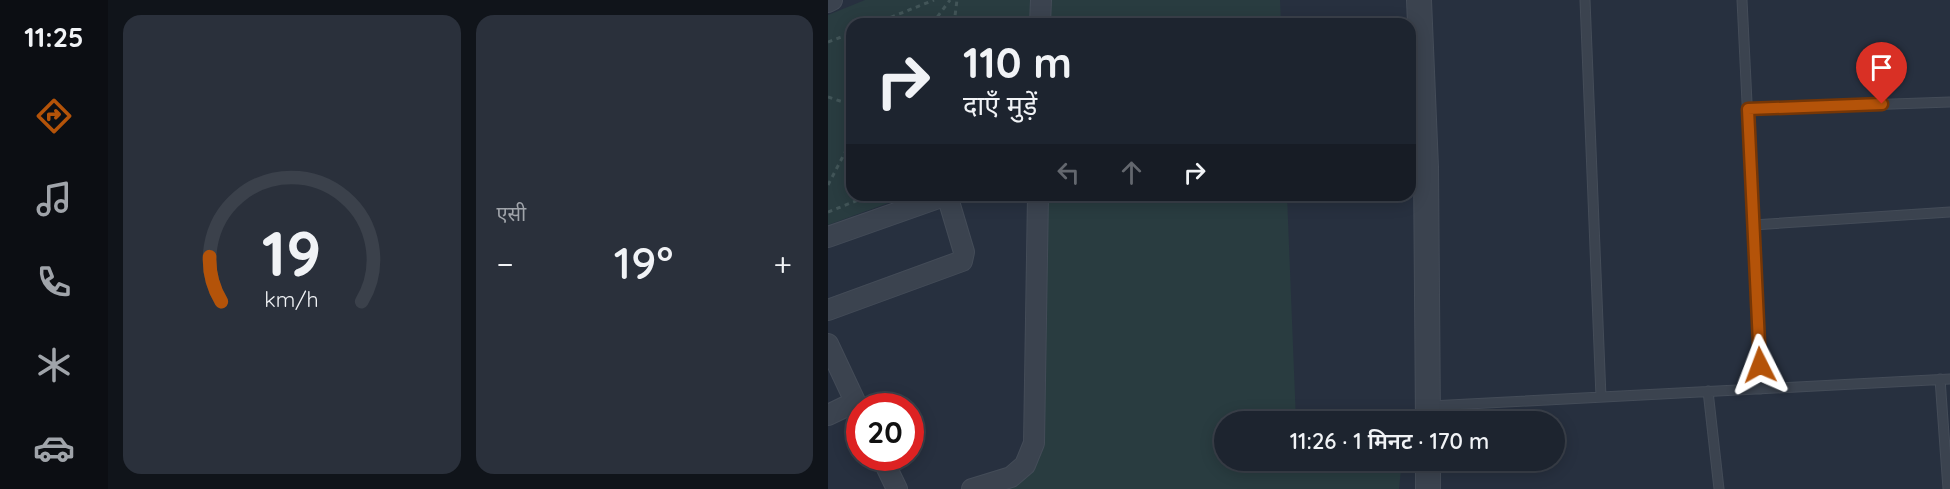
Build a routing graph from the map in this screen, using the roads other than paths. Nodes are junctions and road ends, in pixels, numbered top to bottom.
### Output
1 (832, 0) edge
2 (1041, 0) edge
3 (1419, 0) edge
4 (1585, 0) edge
5 (1742, 0) edge
6 (828, 2) edge
7 (1040, 18) edge
8 (1950, 102) edge
9 (1748, 109) junction
10 (930, 201) edge
11 (949, 201) edge
12 (1038, 201) edge
13 (1950, 213) edge
14 (1753, 225) junction
15 (828, 237) edge
16 (828, 310) edge
17 (828, 344) edge
18 (1945, 379) edge
19 (1761, 388) junction
20 (1708, 391) junction
21 (851, 393) edge
22 (1601, 397) junction
23 (846, 410) edge
24 (1427, 411) edge
25 (1458, 411) edge
26 (828, 415) edge
27 (888, 471) edge
28 (1428, 471) edge
29 (897, 489) edge
30 (972, 489) edge
31 (1428, 489) edge
32 (1719, 489) edge
33 (1948, 489) edge

1 - 6 street
2 - 7 street
3 - 24 street
4 - 22 lane
5 - 9 lane
8 - 9 lane
9 - 14 lane
10 - 15 street
11 - 16 street
12 - 30 street
13 - 14 lane
14 - 19 lane
17 - 21 street
18 - 19 lane
18 - 33 lane
19 - 20 lane
20 - 22 lane
20 - 32 lane
22 - 25 lane
23 - 26 street
27 - 29 street
28 - 31 street

